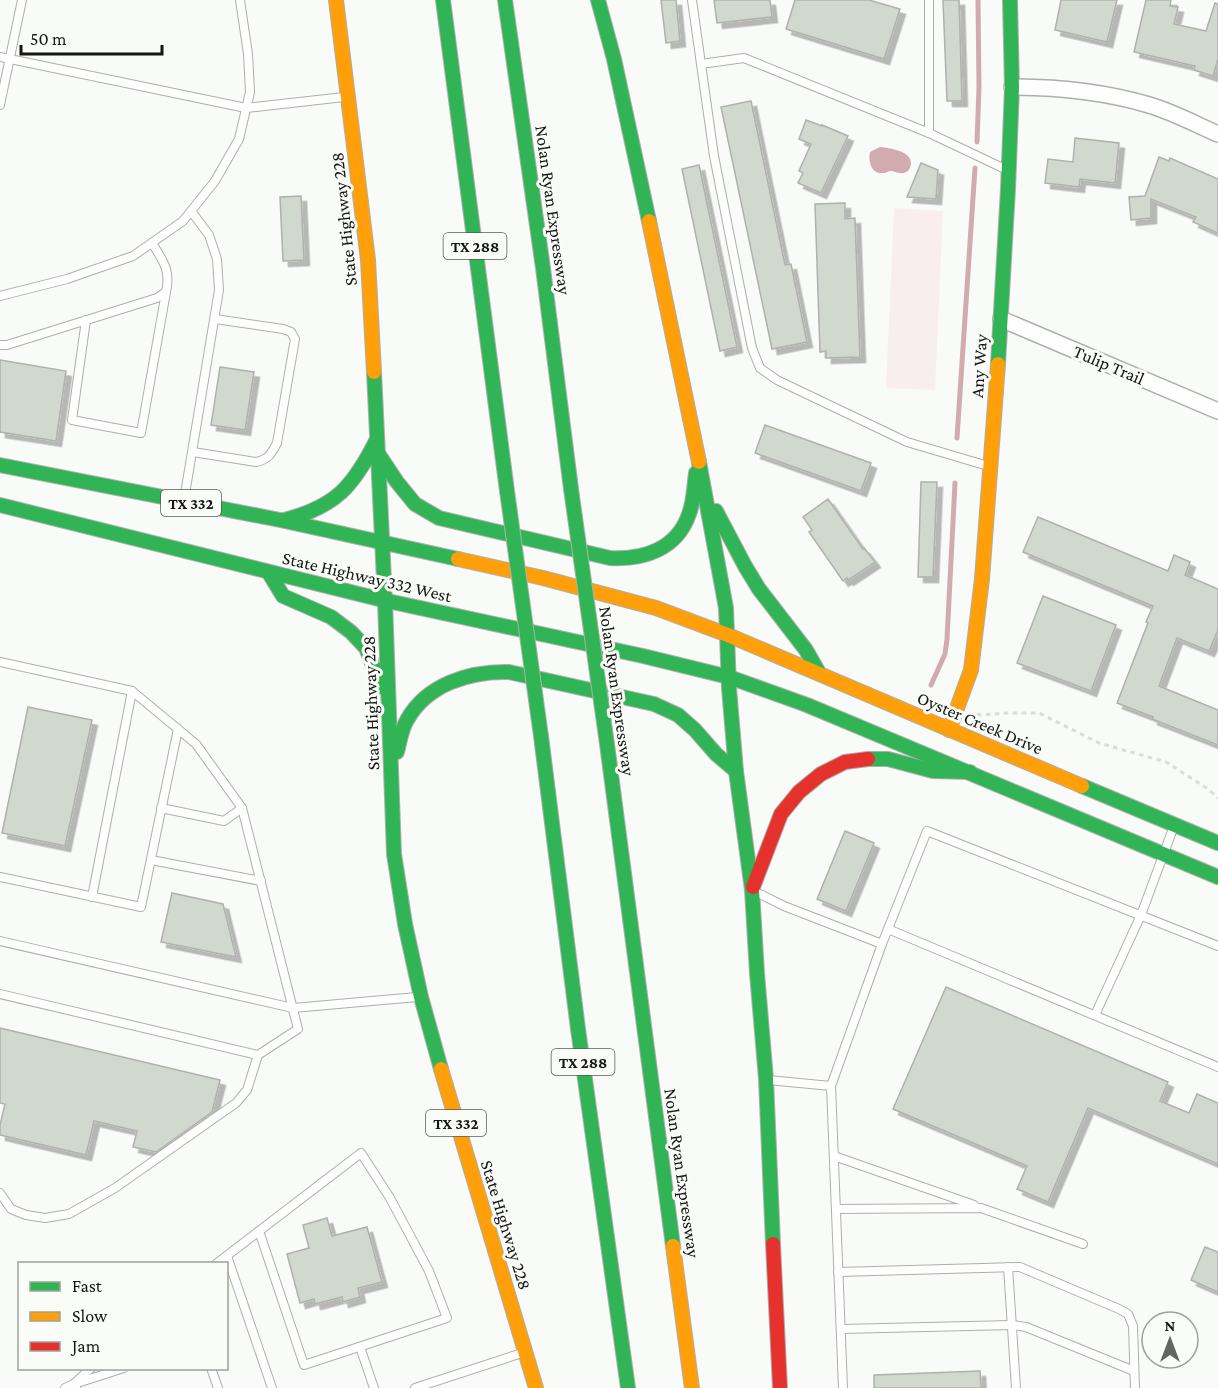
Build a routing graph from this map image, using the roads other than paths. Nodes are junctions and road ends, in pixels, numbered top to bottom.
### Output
1 (22, 0) edge
2 (240, 0) edge
3 (336, 0) edge
4 (443, 0) edge
5 (505, 0) edge
6 (598, 0) edge
7 (692, 0) edge
8 (929, 0) edge
9 (1010, 0) edge
10 (0, 57) edge
11 (9, 58) junction
12 (701, 64) junction
13 (1012, 87) junction
14 (348, 97) junction
15 (0, 105) edge
16 (246, 108) junction
17 (929, 133) junction
18 (1218, 134) edge
19 (1009, 171) junction
20 (191, 212) junction
21 (152, 243) junction
22 (166, 292) junction
23 (0, 296) edge
24 (214, 319) junction
25 (1001, 319) junction
26 (86, 320) junction
27 (0, 345) edge
28 (1218, 411) edge
29 (377, 446) junction
30 (193, 452) junction
31 (698, 454) junction
32 (0, 465) edge
33 (990, 466) junction
34 (705, 490) junction
35 (184, 501) junction
36 (0, 505) edge
37 (280, 520) junction
38 (381, 542) junction
39 (269, 573) junction
40 (385, 600) junction
41 (728, 635) junction
42 (0, 662) edge
43 (819, 673) junction
44 (729, 676) junction
45 (132, 691) junction
46 (388, 703) junction
47 (178, 729) junction
48 (949, 730) junction
49 (736, 771) junction
50 (970, 772) junction
51 (391, 778) junction
52 (161, 808) junction
53 (242, 808) junction
54 (1175, 825) junction
55 (1218, 843) edge
56 (1164, 854) junction
57 (151, 860) junction
58 (0, 877) edge
59 (1218, 877) edge
60 (261, 882) junction
61 (752, 890) junction
62 (92, 897) junction
63 (1141, 915) junction
64 (888, 929) junction
65 (0, 941) edge
66 (882, 944) junction
67 (1218, 946) edge
68 (0, 994) edge
69 (421, 997) junction
70 (293, 1008) junction
71 (1095, 1015) junction
72 (258, 1055) junction
73 (1218, 1067) edge
74 (766, 1079) junction
75 (831, 1086) junction
76 (834, 1156) junction
77 (0, 1193) edge
78 (981, 1208) junction
79 (836, 1209) junction
80 (259, 1231) junction
81 (1083, 1244) dead end
82 (226, 1256) junction
83 (217, 1262) edge
84 (1008, 1267) junction
85 (838, 1272) junction
86 (1012, 1325) junction
87 (841, 1329) junction
88 (360, 1347) junction
89 (526, 1352) junction
90 (89, 1370) edge
91 (119, 1370) edge
92 (212, 1370) edge
93 (1134, 1371) junction
94 (75, 1386) edge
95 (65, 1388) edge
96 (218, 1388) edge
97 (272, 1388) edge
98 (374, 1388) edge
99 (416, 1388) edge
100 (536, 1388) edge
101 (628, 1388) edge
102 (692, 1388) edge
103 (780, 1388) edge
104 (843, 1388) edge
105 (1016, 1388) edge
106 (1135, 1388) edge

1 - 11 lane
2 - 16 lane
3 - 14 main road, State Highway 228
4 - 101 main road, TX 288, bridge
5 - 102 main road, Nolan Ryan Expressway, bridge
6 - 31 main road
7 - 12 lane
8 - 17 lane
9 - 13 main road, Any Way
10 - 11 lane
11 - 15 lane
11 - 16 lane
12 - 17 lane
12 - 33 lane
13 - 18 street
13 - 19 main road, Any Way
14 - 16 lane
14 - 29 main road, State Highway 228
16 - 20 lane
17 - 19 lane
19 - 25 main road, Any Way
20 - 21 lane
20 - 24 lane
21 - 22 lane
21 - 23 lane
22 - 26 lane
22 - 26 lane
24 - 30 lane
24 - 30 lane
25 - 28 street, Tulip Trail
25 - 33 main road, Any Way
26 - 27 lane
29 - 31 main road
29 - 37 main road
29 - 38 main road, State Highway 228
30 - 35 lane
31 - 34 main road
32 - 35 main road, State Highway 332 West / TX 332
33 - 48 main road, Any Way
34 - 41 main road
34 - 43 main road
35 - 37 main road, State Highway 332 West / TX 332
36 - 39 main road, State Highway 332 West
37 - 38 main road, State Highway 332 West / TX 332
38 - 40 main road, State Highway 228
38 - 41 main road, State Highway 332 West / TX 332
39 - 40 main road, State Highway 332 West
39 - 46 main road, TX 332
40 - 44 main road, State Highway 332 West
40 - 46 main road, State Highway 228
41 - 43 main road, Oyster Creek Drive
41 - 44 main road
42 - 45 lane
43 - 48 main road, Oyster Creek Drive
44 - 49 main road
44 - 50 main road
45 - 47 lane
45 - 62 lane
46 - 51 main road, State Highway 228 / TX 332
47 - 52 lane
47 - 53 lane
48 - 54 main road, Oyster Creek Drive
49 - 51 main road
49 - 61 main road
50 - 56 main road
50 - 61 main road
51 - 69 main road, State Highway 228 / TX 332
52 - 53 lane
52 - 57 lane
53 - 60 lane
54 - 55 main road, Oyster Creek Drive
54 - 56 lane
56 - 59 main road
56 - 63 lane
57 - 60 lane
57 - 62 lane
58 - 62 lane
60 - 70 lane
61 - 66 lane
61 - 74 main road
63 - 64 lane
63 - 67 lane
63 - 71 lane
64 - 66 lane
64 - 71 lane
65 - 70 lane
66 - 75 lane
68 - 72 lane
69 - 70 lane
69 - 89 main road, State Highway 228 / TX 332
70 - 72 lane
71 - 73 lane
72 - 77 lane
74 - 75 lane
74 - 103 main road
75 - 76 lane
76 - 78 lane
76 - 79 lane
78 - 79 lane
78 - 81 lane
79 - 85 lane
80 - 82 lane
80 - 88 lane
80 - 88 lane
82 - 83 lane
82 - 97 lane
84 - 85 lane
84 - 86 lane
84 - 93 lane
85 - 87 lane
86 - 87 lane
86 - 93 lane
86 - 105 lane
87 - 104 lane
88 - 98 lane
89 - 99 lane
89 - 100 main road, State Highway 228 / TX 332
90 - 94 lane
91 - 94 lane
92 - 96 lane
93 - 106 lane
94 - 95 lane

